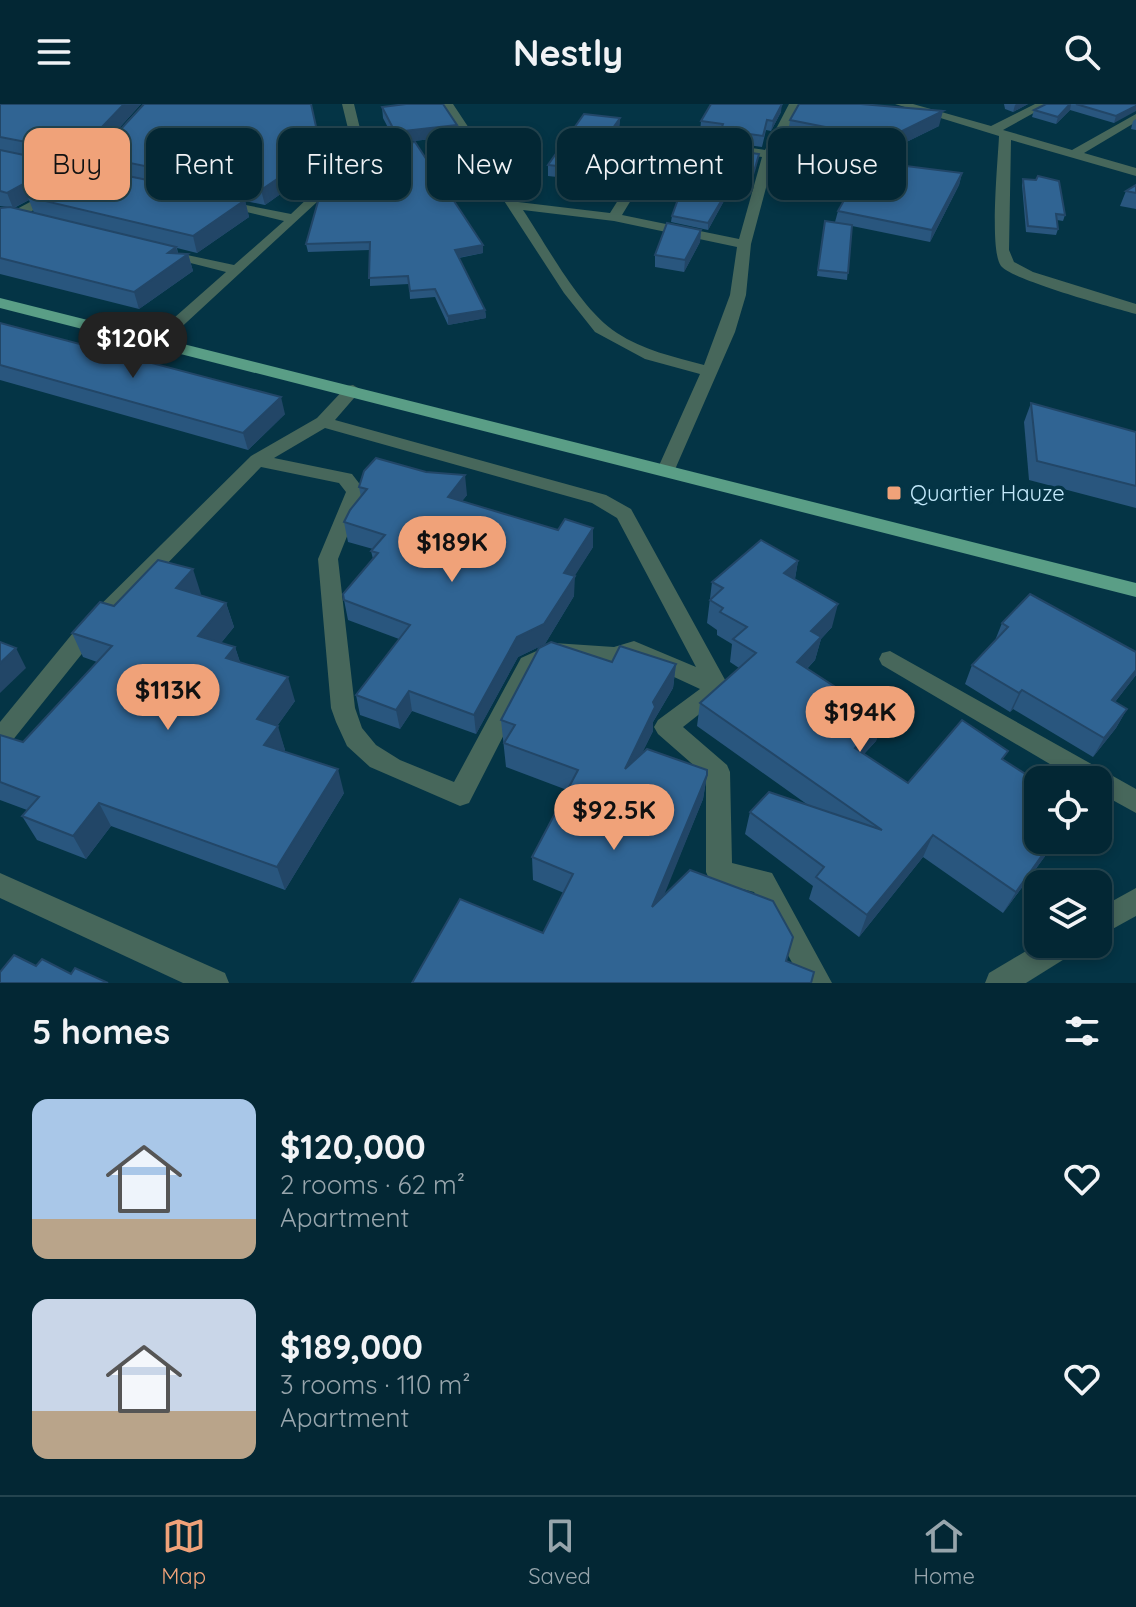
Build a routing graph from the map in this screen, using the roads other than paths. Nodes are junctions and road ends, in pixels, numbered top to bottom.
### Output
1 (151, 104) edge
2 (348, 104) edge
3 (447, 104) edge
4 (795, 104) edge
5 (901, 104) edge
6 (1044, 104) edge
7 (1136, 117) edge
8 (129, 128) edge
9 (783, 128) edge
10 (998, 133) junction
11 (768, 154) edge
12 (1074, 154) junction
13 (0, 157) edge
14 (768, 158) edge
15 (24, 163) edge
16 (1136, 172) edge
17 (43, 200) edge
18 (205, 201) edge
19 (511, 205) junction
20 (14, 216) edge
21 (614, 217) junction
22 (294, 219) junction
23 (0, 224) edge
24 (744, 244) junction
25 (148, 249) edge
26 (238, 270) junction
27 (0, 303) edge
28 (1136, 309) edge
29 (155, 343) junction
30 (711, 372) junction
31 (353, 390) junction
32 (323, 422) junction
33 (257, 460) junction
34 (666, 470) junction
35 (1136, 590) edge
36 (890, 659) dead end
37 (718, 687) junction
38 (0, 739) edge
39 (1136, 802) edge
40 (0, 885) edge
41 (1136, 901) edge
42 (1112, 916) edge
43 (1041, 958) edge
44 (210, 982) edge
45 (818, 983) edge
46 (999, 983) edge

1 - 8 street
2 - 22 street
3 - 19 street
4 - 9 street
5 - 10 street
6 - 10 street
7 - 12 street
10 - 12 street
10 - 28 street
11 - 21 street
12 - 16 street
13 - 15 street
14 - 24 street
17 - 20 street
18 - 22 street
19 - 21 street
19 - 30 street
20 - 23 street
21 - 24 street
22 - 26 street
24 - 30 street
25 - 26 street
26 - 29 street
27 - 29 main road
29 - 31 main road
30 - 34 street
31 - 32 street
31 - 34 main road
32 - 33 street
32 - 37 street
33 - 37 street
33 - 38 street
34 - 35 main road
36 - 39 street
37 - 45 street
40 - 44 street
41 - 42 street
43 - 46 street

